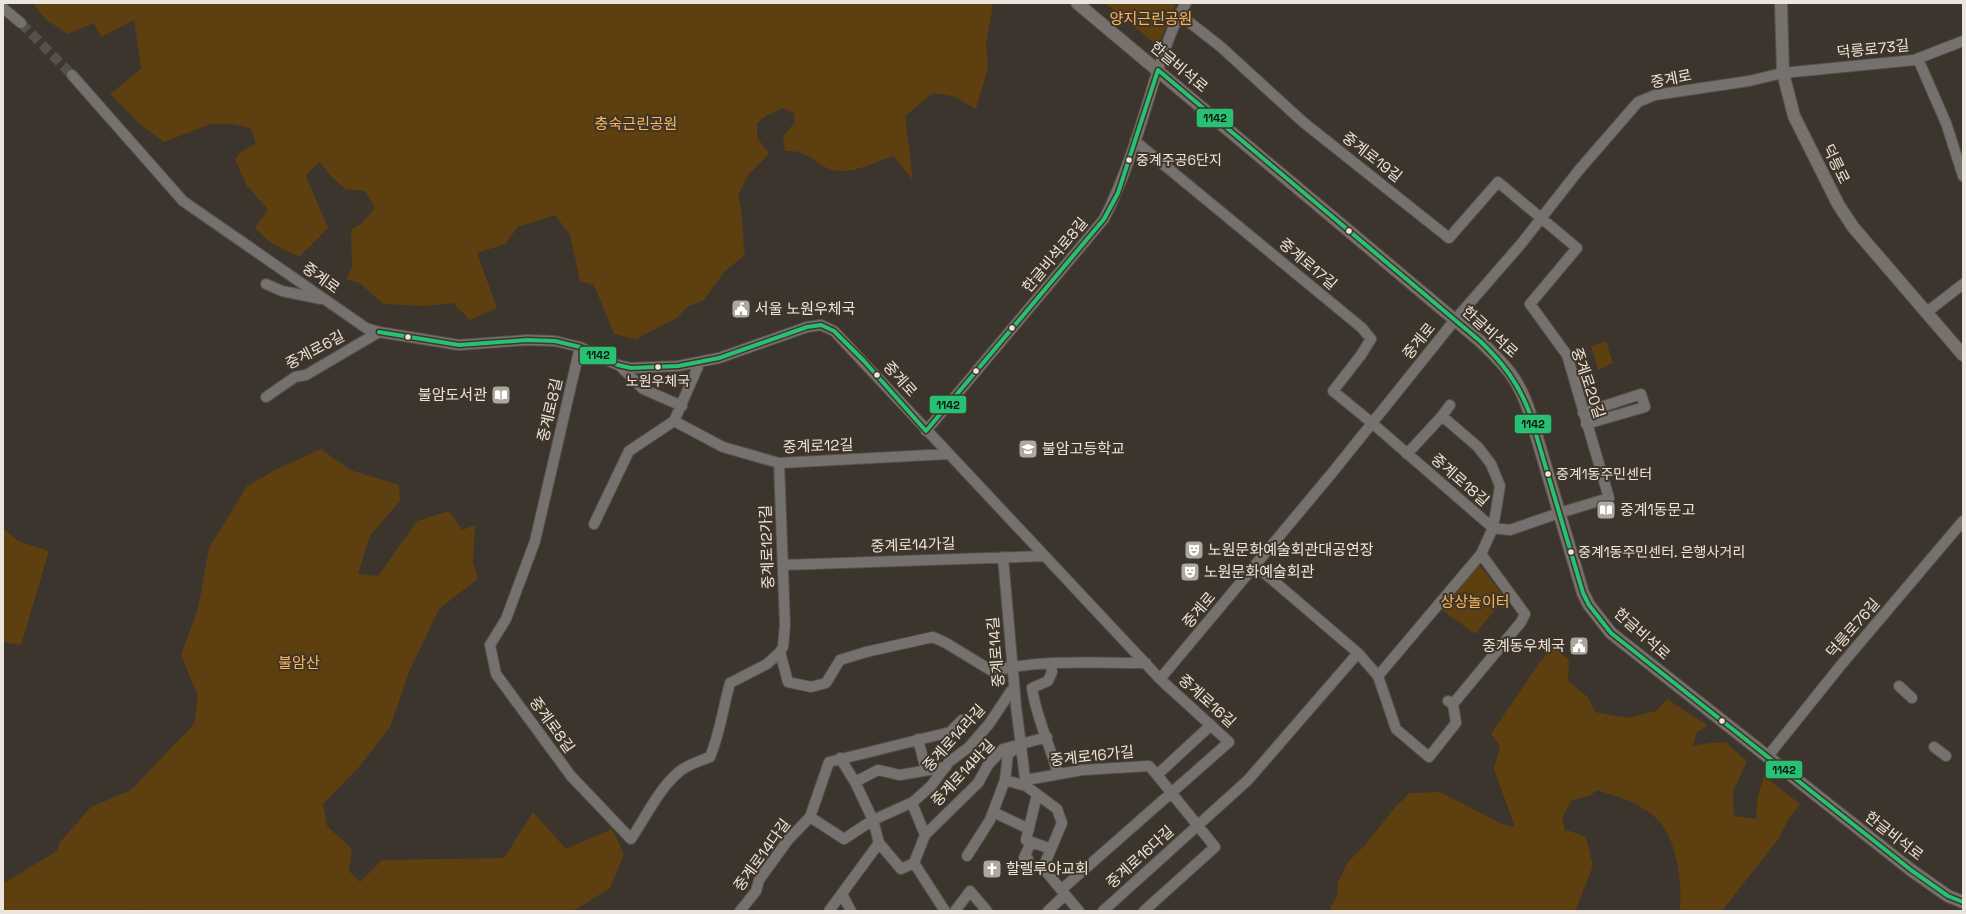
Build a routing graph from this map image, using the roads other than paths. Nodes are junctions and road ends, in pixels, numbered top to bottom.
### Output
1 (1077, 3) edge
2 (1186, 3) edge
3 (1781, 3) edge
4 (3, 8) edge
5 (1179, 14) junction
6 (21, 23) tunnel mouth
7 (1963, 41) edge
8 (1918, 59) junction
9 (1158, 70) junction
10 (1783, 73) junction
11 (72, 75) tunnel mouth
12 (1135, 141) junction
13 (1963, 176) edge
14 (1541, 218) junction
15 (266, 284) dead end
16 (1963, 284) edge
17 (322, 299) junction
18 (1927, 312) junction
19 (1454, 321) junction
20 (379, 332) junction
21 (580, 347) junction
22 (1963, 355) edge
23 (700, 362) junction
24 (618, 365) junction
25 (266, 397) dead end
26 (1450, 405) dead end
27 (682, 406) junction
28 (1584, 413) junction
29 (1442, 416) junction
30 (674, 421) junction
31 (1372, 423) junction
32 (1586, 424) junction
33 (926, 431) junction
34 (948, 454) junction
35 (1407, 454) junction
36 (779, 463) junction
37 (1559, 513) junction
38 (1963, 521) edge
39 (594, 524) dead end
40 (1493, 528) junction
41 (1481, 554) junction
42 (1045, 556) junction
43 (1003, 557) junction
44 (783, 565) junction
45 (1254, 565) junction
46 (780, 652) junction
47 (1358, 653) junction
48 (1051, 663) junction
49 (1146, 663) junction
50 (1013, 666) junction
51 (1378, 676) junction
52 (1160, 679) junction
53 (1899, 686) dead end
54 (1014, 689) junction
55 (1912, 698) dead end
56 (962, 720) dead end
57 (1211, 725) junction
58 (1047, 737) junction
59 (918, 739) junction
60 (1021, 745) junction
61 (1934, 748) dead end
62 (1768, 756) junction
63 (1946, 756) dead end
64 (840, 758) junction
65 (946, 767) junction
66 (926, 770) junction
67 (1058, 774) junction
68 (1157, 775) junction
69 (1005, 780) junction
70 (855, 782) junction
71 (1026, 783) junction
72 (1172, 793) junction
73 (1038, 795) junction
74 (912, 803) junction
75 (993, 812) junction
76 (810, 817) junction
77 (873, 820) junction
78 (1198, 826) junction
79 (1029, 829) junction
80 (925, 835) junction
81 (844, 839) joint
82 (1031, 842) junction
83 (879, 843) junction
84 (1051, 849) junction
85 (967, 856) dead end
86 (914, 863) junction
87 (1025, 867) dead end
88 (1063, 893) junction
89 (842, 894) junction
90 (1963, 902) edge
91 (740, 911) edge
92 (829, 911) edge
93 (852, 911) edge
94 (945, 911) edge
95 (955, 911) edge
96 (987, 911) edge
97 (1048, 911) edge
98 (1079, 911) edge
99 (1103, 911) edge
100 (1144, 911) edge

1 - 9 main road, 한글비석로
2 - 5 street, 한글비석로8길
3 - 10 main road, 덕릉로
4 - 6 street
5 - 9 street, 한글비석로8길
5 - 14 street, 중계로19길
7 - 8 street, 덕릉로73길
8 - 10 street, 덕릉로73길
8 - 13 street
9 - 12 street, 한글비석로8길
9 - 19 main road, 한글비석로
10 - 14 street, 중계로
10 - 18 main road, 덕릉로
11 - 17 street, 중계로
12 - 31 street, 중계로17길
12 - 33 street, 한글비석로8길
14 - 19 street, 중계로
14 - 28 street, 중계로20길
15 - 17 street
16 - 18 street
17 - 20 street, 중계로
18 - 22 main road, 덕릉로
19 - 31 street, 중계로
19 - 37 main road, 한글비석로
20 - 21 street, 중계로
20 - 25 street, 중계로6길
21 - 24 street, 중계로
21 - 46 street, 중계로8길
23 - 24 street, 중계로
23 - 27 street
23 - 33 street, 중계로
24 - 27 street, 중계로
26 - 29 street
27 - 30 street
28 - 32 street, 중계로20길
28 - 32 street
29 - 35 street, 중계로18길
29 - 40 street, 중계로18길
30 - 36 street, 중계로12길
30 - 39 street
31 - 35 street, 중계로18길
31 - 45 street, 중계로
32 - 37 street, 중계로20길
33 - 34 street, 중계로
34 - 36 street, 중계로12길
34 - 42 street, 중계로
35 - 40 street, 중계로18길
36 - 44 street, 중계로12가길
37 - 40 street, 중계로18길
37 - 62 main road, 한글비석로
38 - 62 street, 덕릉로76길
40 - 41 street
41 - 51 street
41 - 51 street
42 - 43 street, 중계로14가길
42 - 49 street, 중계로
43 - 44 street, 중계로14가길
43 - 50 street, 중계로14길
44 - 46 street, 중계로12가길
45 - 47 street
45 - 52 street, 중계로
46 - 50 street
47 - 51 street
47 - 78 street, 중계로16다길
48 - 49 street
48 - 50 street
48 - 58 street
49 - 52 street, 중계로
50 - 54 street, 중계로14길
52 - 57 street, 중계로16길
53 - 55 street
54 - 60 street, 중계로14길
54 - 65 street, 중계로14라길
56 - 59 street, 중계로14다길
57 - 68 street
57 - 72 street, 중계로16길
58 - 60 street
58 - 67 street
59 - 64 street, 중계로14다길
59 - 66 street
60 - 69 street
60 - 71 street, 중계로14길
60 - 80 street, 중계로14바길
61 - 63 street
62 - 90 main road, 한글비석로
64 - 70 street
64 - 76 street, 중계로14다길
65 - 66 street
65 - 74 street, 중계로14라길
66 - 70 street
67 - 68 street, 중계로16가길
67 - 71 street, 중계로16가길
68 - 72 street
69 - 71 street
69 - 75 street
70 - 77 street
71 - 73 street
72 - 78 street
72 - 88 street, 중계로16길
73 - 79 street
73 - 84 street
74 - 77 street, 중계로14라길
74 - 80 street
75 - 79 street
75 - 85 street
76 - 81 street, 중계로14다길
76 - 91 street, 중계로14다길
77 - 81 street, 중계로14라길
77 - 83 street
78 - 99 street, 중계로16다길
78 - 100 street
79 - 82 street
80 - 86 street, 중계로14바길
82 - 84 street
82 - 87 street
83 - 86 street
83 - 89 street
84 - 88 street
86 - 94 street
88 - 97 street, 중계로16길
88 - 98 street
89 - 92 street
89 - 93 street
95 - 96 street

